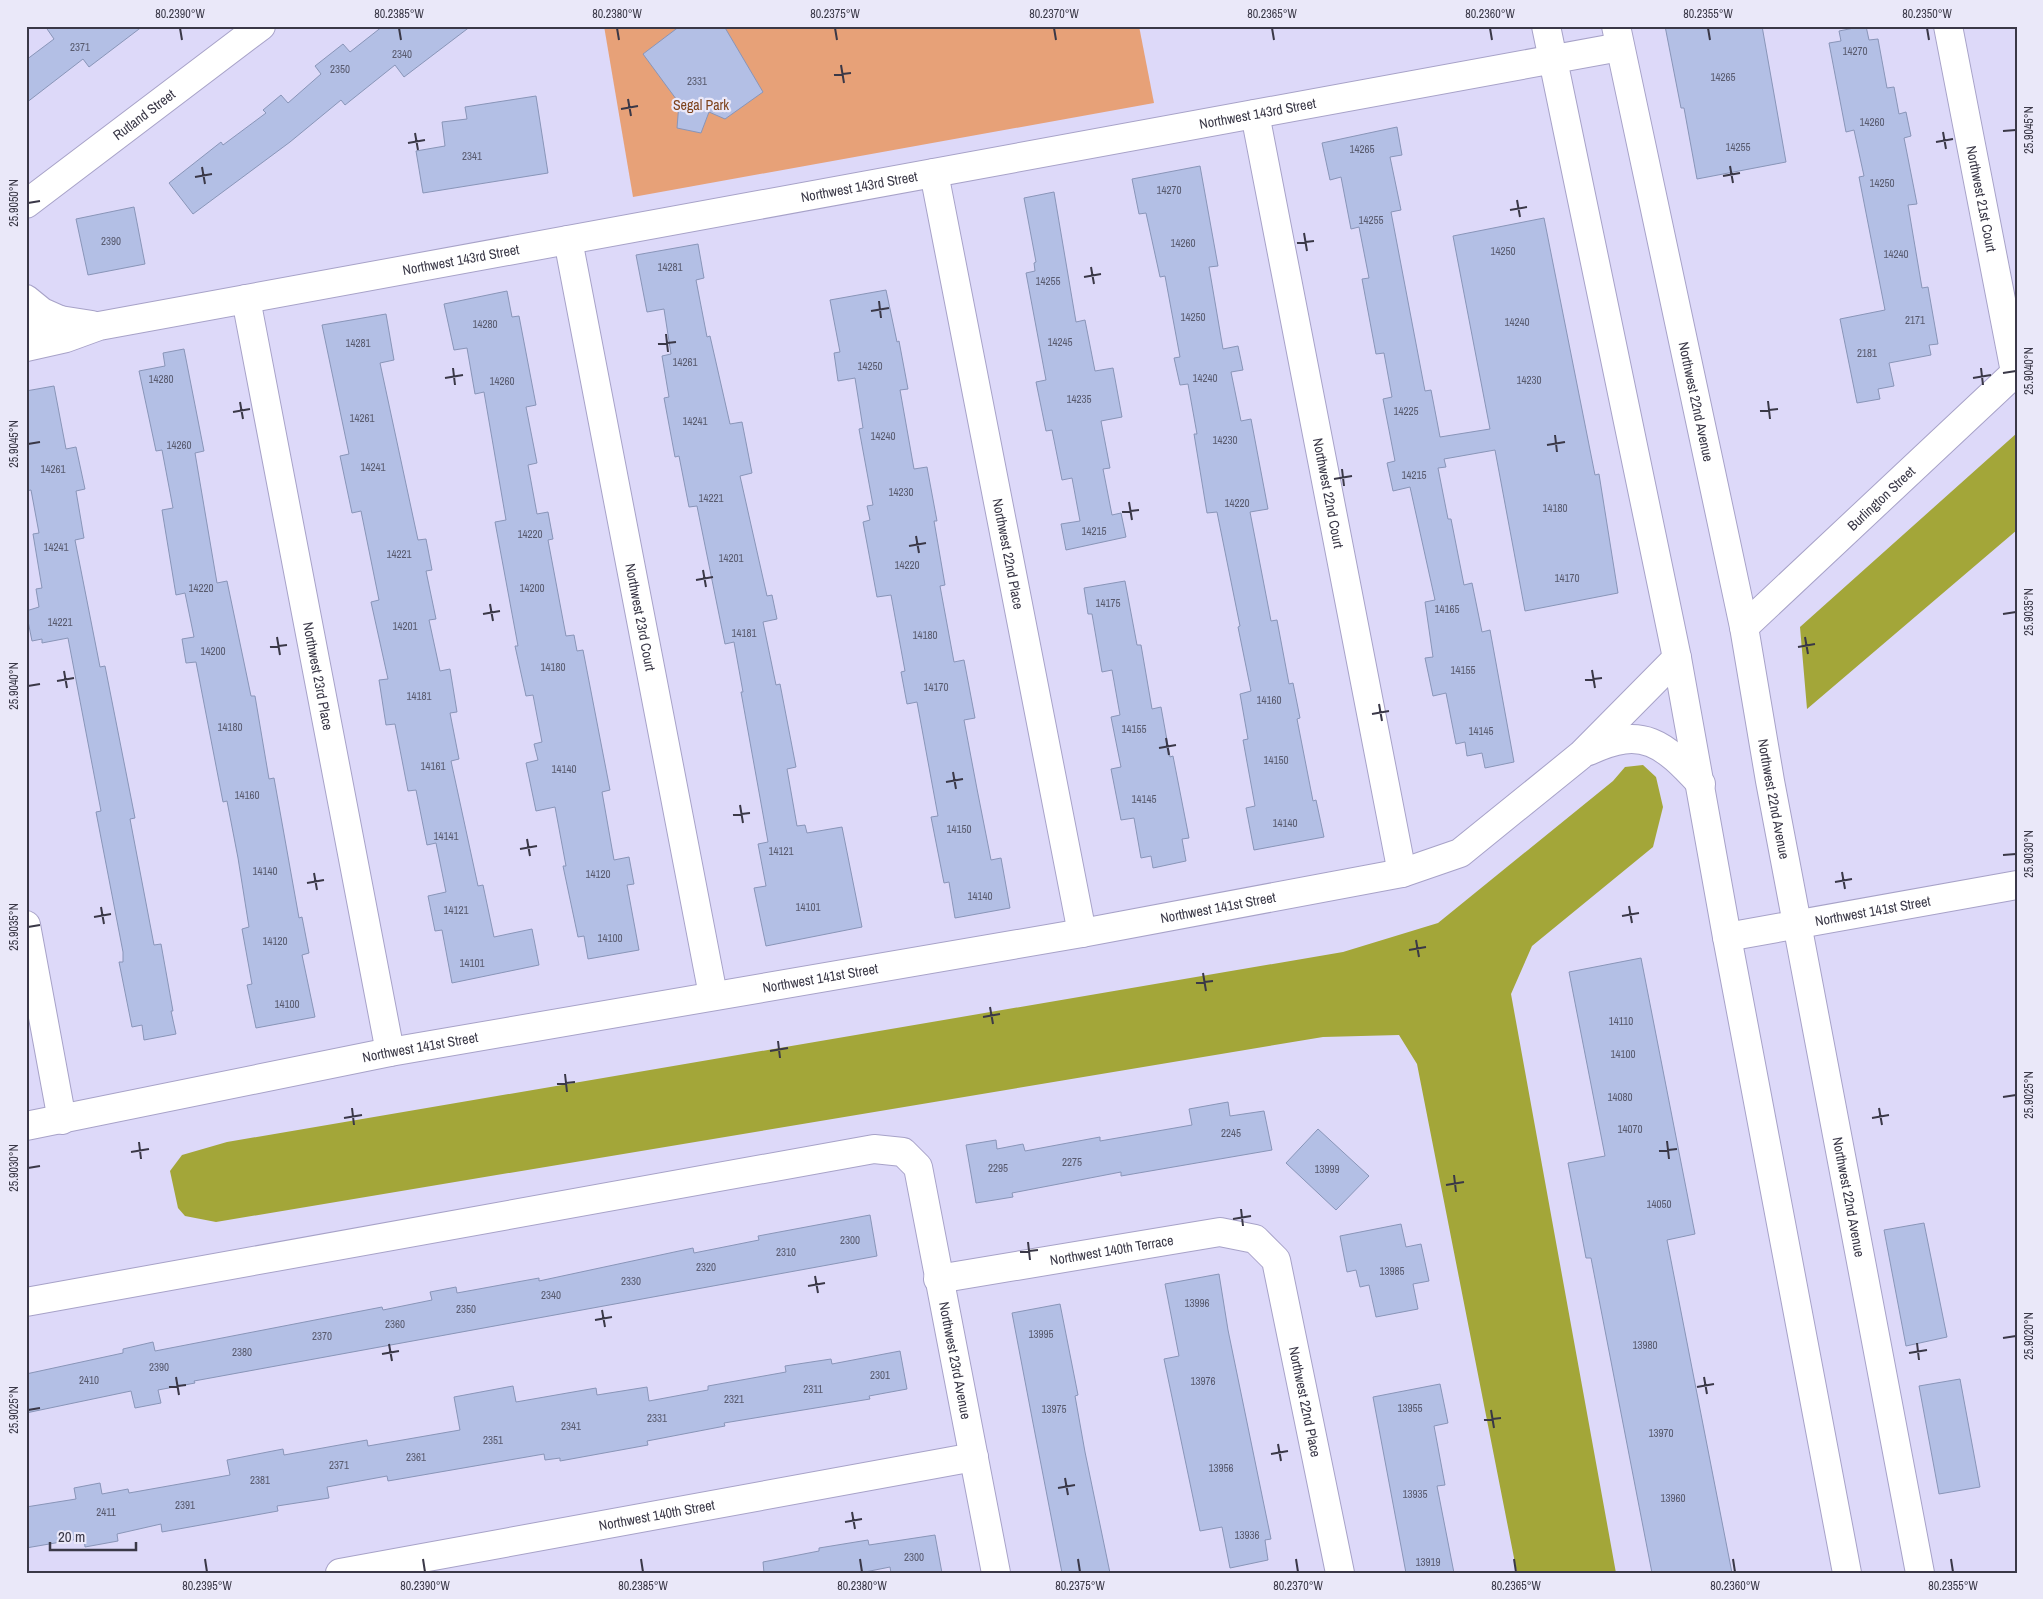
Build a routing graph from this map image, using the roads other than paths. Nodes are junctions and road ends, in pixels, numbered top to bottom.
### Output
1 (261, 26) edge
2 (1546, 26) edge
3 (1948, 26) edge
4 (1618, 37) edge
5 (1552, 60) junction
6 (1254, 114) junction
7 (934, 173) junction
8 (26, 204) edge
9 (568, 240) junction
10 (26, 299) edge
11 (246, 299) junction
12 (60, 320) junction
13 (26, 323) edge
14 (99, 326) junction
15 (26, 347) edge
16 (2016, 371) edge
17 (1744, 627) junction
18 (1677, 658) junction
19 (1581, 755) junction
20 (1701, 784) junction
21 (1402, 873) junction
22 (2017, 885) edge
23 (26, 925) edge
24 (1798, 925) junction
25 (1082, 933) junction
26 (1727, 937) junction
27 (714, 995) junction
28 (390, 1052) junction
29 (62, 1120) junction
30 (26, 1126) edge
31 (1255, 1240) joint
32 (938, 1279) junction
33 (26, 1302) edge
34 (974, 1457) junction
35 (340, 1573) edge
36 (996, 1573) edge
37 (1340, 1573) edge
38 (1847, 1573) edge
39 (1920, 1573) edge

1 - 8 street, Rutland Street
2 - 5 street
3 - 16 street, Northwest 21st Court
4 - 5 street, Northwest 143rd Street
4 - 17 street, Northwest 22nd Avenue
5 - 6 street, Northwest 143rd Street
5 - 18 street
6 - 7 street, Northwest 143rd Street
6 - 21 street, Northwest 22nd Court
7 - 9 street, Northwest 143rd Street
7 - 25 street, Northwest 22nd Place
9 - 11 street, Northwest 143rd Street
9 - 27 street, Northwest 23rd Court
10 - 12 street
11 - 14 street, Northwest 143rd Street
11 - 28 street, Northwest 23rd Place
12 - 13 street, Northwest 143rd Street
12 - 14 street, Northwest 143rd Street
14 - 15 street, Northwest 143rd Street
16 - 17 street, Burlington Street
17 - 24 street, Northwest 22nd Avenue
18 - 19 street, Northwest 141st Street
18 - 20 street
19 - 20 street, Northwest 141st Street
19 - 21 street, Northwest 141st Street
20 - 26 street
21 - 25 street, Northwest 141st Street
22 - 24 street, Northwest 141st Street
23 - 29 street
24 - 26 street, Northwest 141st Street
24 - 39 street, Northwest 22nd Avenue
25 - 27 street, Northwest 141st Street
26 - 38 street
27 - 28 street, Northwest 141st Street
28 - 29 street, Northwest 141st Street
29 - 30 street, Northwest 141st Street
31 - 32 street, Northwest 140th Terrace
31 - 37 street, Northwest 22nd Place
32 - 33 street, Northwest 23rd Avenue
32 - 34 street, Northwest 23rd Avenue
34 - 35 street, Northwest 140th Street
34 - 36 street, Northwest 23rd Avenue

